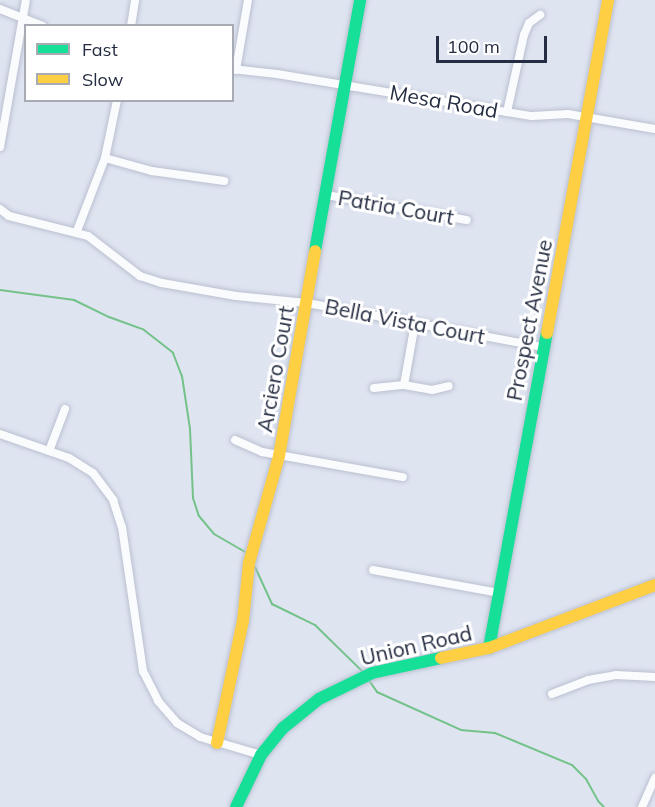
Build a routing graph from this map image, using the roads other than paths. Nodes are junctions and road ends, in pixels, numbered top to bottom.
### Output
1 (26, 0) edge
2 (135, 0) edge
3 (248, 0) edge
4 (360, 0) edge
5 (608, 0) edge
6 (0, 9) edge
7 (540, 15) dead end
8 (23, 17) junction
9 (39, 24) edge
10 (131, 24) edge
11 (234, 69) edge
12 (346, 85) junction
13 (117, 102) edge
14 (507, 112) junction
15 (587, 117) junction
16 (655, 129) edge
17 (0, 147) edge
18 (105, 158) junction
19 (224, 181) dead end
20 (326, 195) junction
21 (0, 209) edge
22 (467, 220) dead end
23 (77, 231) junction
24 (307, 303) junction
25 (415, 323) junction
26 (543, 347) junction
27 (404, 385) junction
28 (449, 386) dead end
29 (374, 388) dead end
30 (65, 409) dead end
31 (0, 434) edge
32 (235, 440) dead end
33 (49, 451) junction
34 (279, 456) junction
35 (403, 477) dead end
36 (373, 570) dead end
37 (655, 585) edge
38 (498, 593) junction
39 (489, 648) junction
40 (655, 677) edge
41 (552, 694) dead end
42 (217, 743) junction
43 (261, 754) junction
44 (655, 778) edge
45 (236, 807) edge
46 (642, 807) edge

1 - 8 street
2 - 10 street
3 - 11 street
4 - 12 street, Arciero Court
5 - 15 street, Prospect Avenue
6 - 8 street
7 - 14 street
8 - 9 street
8 - 17 street
11 - 12 street, Mesa Road
12 - 14 street, Mesa Road
12 - 20 street, Arciero Court
13 - 18 street
14 - 15 street, Mesa Road
15 - 16 street, Mesa Road
15 - 26 street, Prospect Avenue
18 - 19 street
18 - 23 street
20 - 22 street, Patria Court
20 - 24 street, Arciero Court
21 - 23 street, Bella Vista Court
23 - 24 street, Bella Vista Court
24 - 25 street, Bella Vista Court
24 - 34 street, Arciero Court
25 - 26 street, Bella Vista Court
25 - 27 street
26 - 38 street, Prospect Avenue
27 - 28 street
27 - 29 street
30 - 33 street
31 - 33 street
32 - 34 street
33 - 42 street
34 - 35 street
34 - 42 street, Arciero Court
36 - 38 street
37 - 39 street, Union Road
38 - 39 street, Prospect Avenue
39 - 43 street, Union Road
40 - 41 street
42 - 43 street
43 - 45 street, Union Road
44 - 46 street

